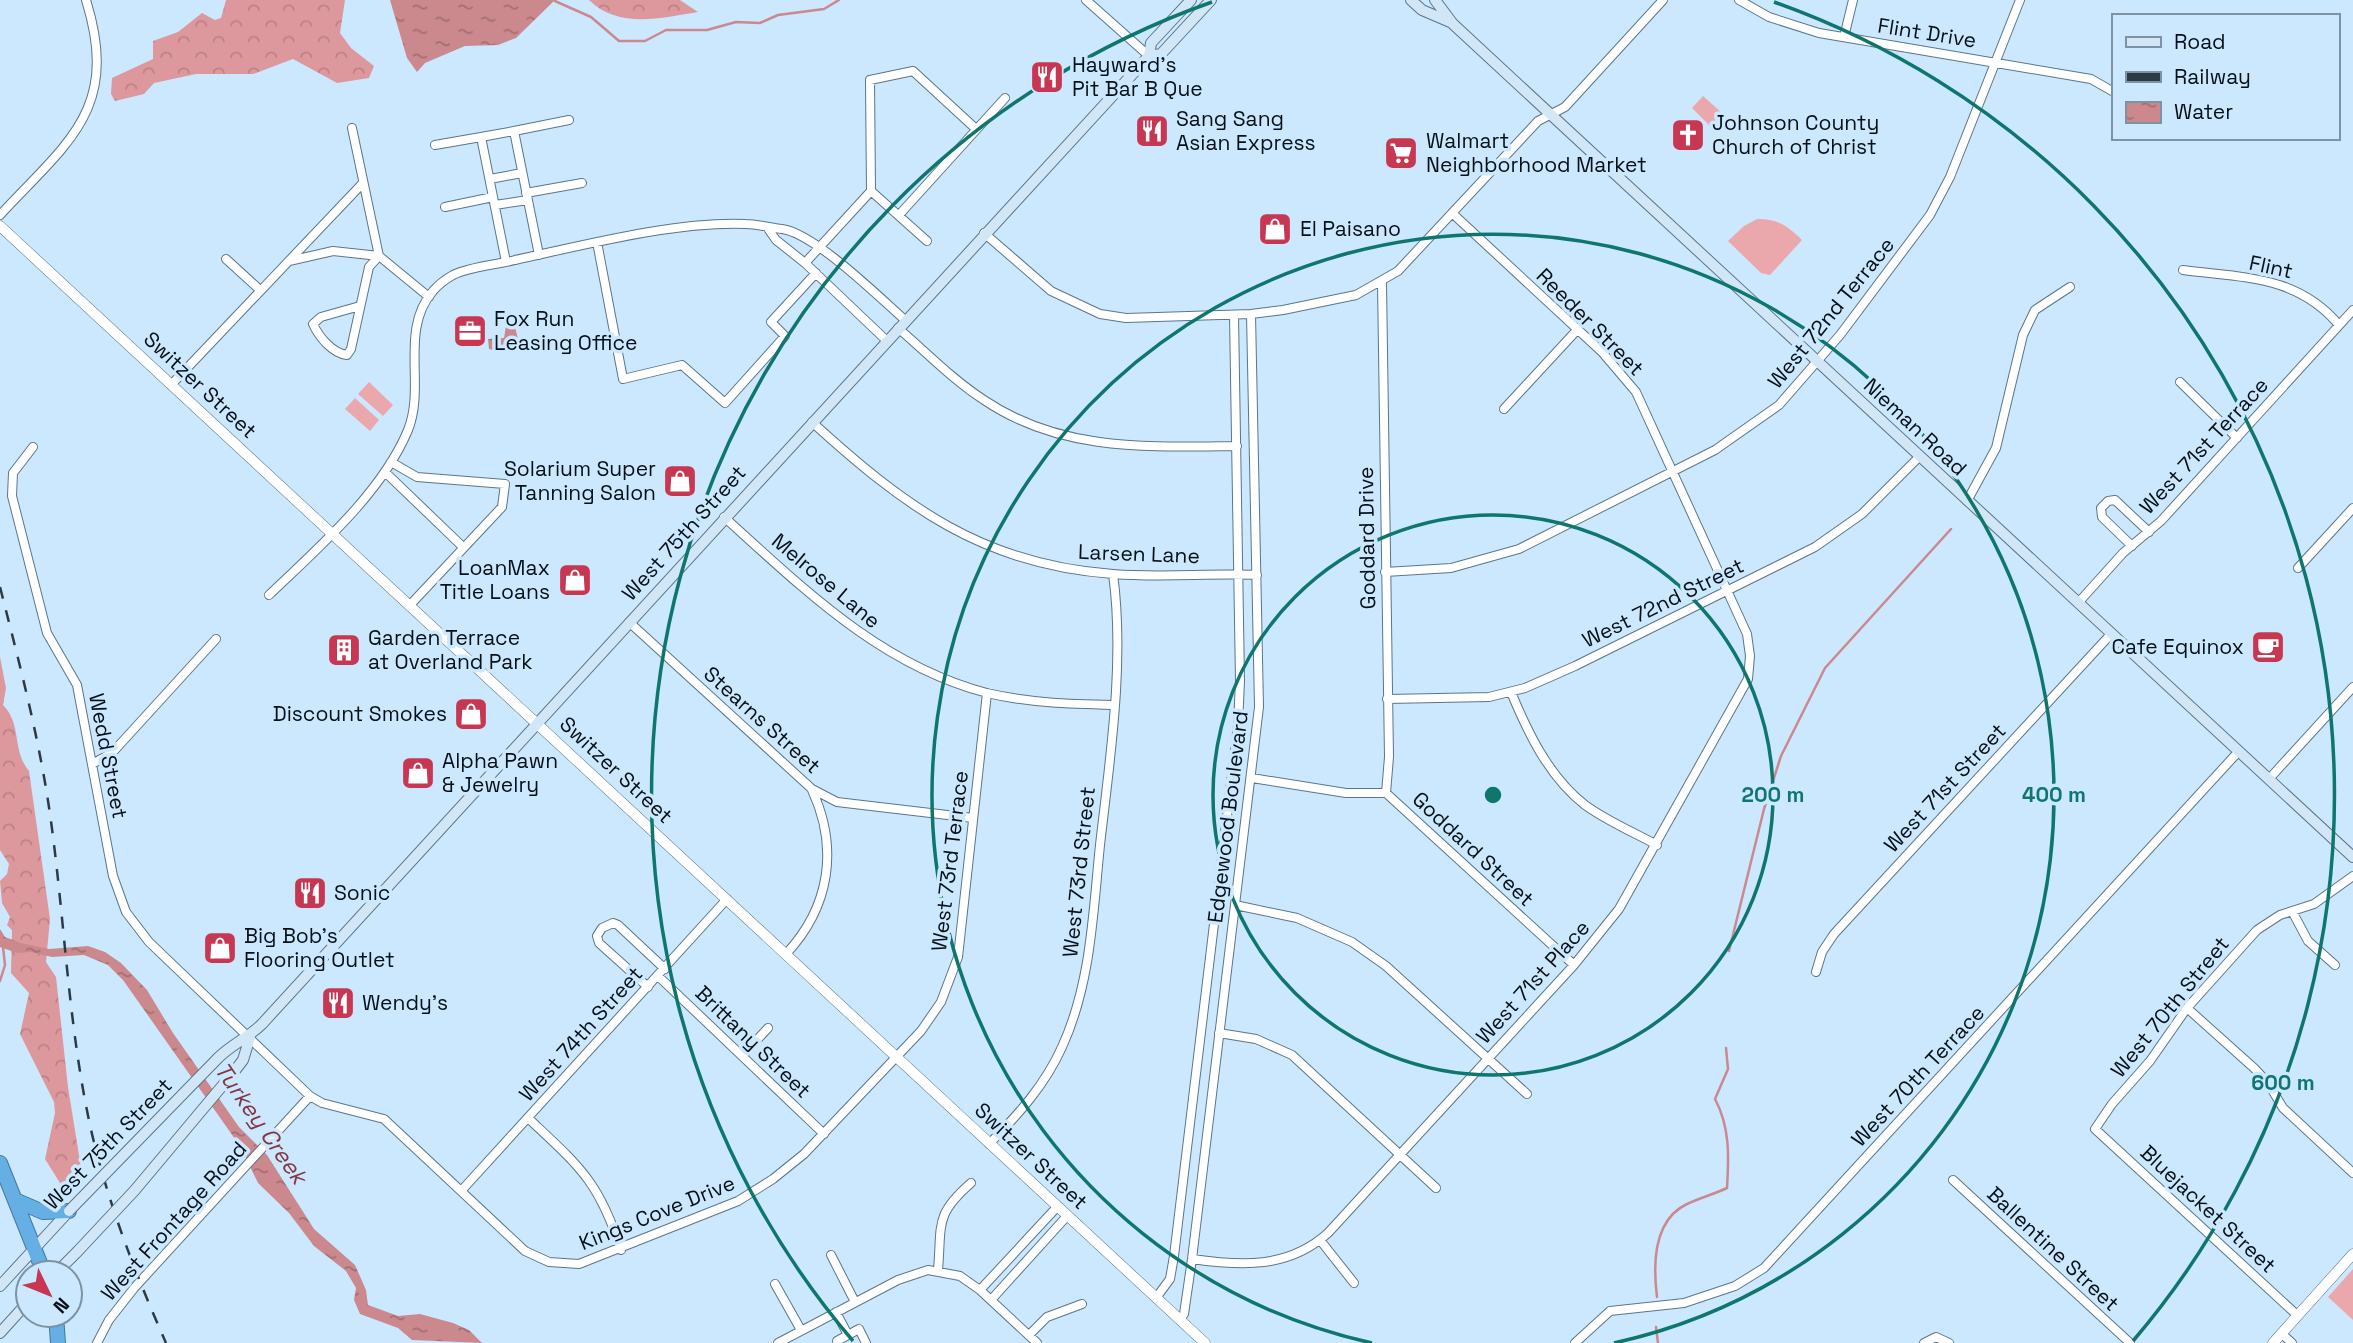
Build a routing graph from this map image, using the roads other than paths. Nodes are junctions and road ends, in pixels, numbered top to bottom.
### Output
1 (86, 0) edge
2 (1086, 0) edge
3 (1191, 0) edge
4 (1212, 0) edge
5 (1411, 0) edge
6 (1434, 0) edge
7 (1663, 0) edge
8 (1739, 0) edge
9 (1853, 0) edge
10 (2020, 0) edge
11 (1452, 23) junction
12 (1844, 37) junction
13 (1149, 55) junction
14 (1994, 62) junction
15 (2112, 91) edge
16 (1005, 98) dead end
17 (1550, 114) junction
18 (569, 120) dead end
19 (352, 128) dead end
20 (976, 129) junction
21 (514, 131) junction
22 (481, 137) junction
23 (435, 145) dead end
24 (522, 173) junction
25 (490, 179) junction
26 (582, 183) dead end
27 (362, 184) junction
28 (871, 191) junction
29 (527, 196) junction
30 (494, 201) junction
31 (445, 207) dead end
32 (1452, 213) junction
33 (0, 215) edge
34 (899, 215) junction
35 (0, 226) edge
36 (769, 230) junction
37 (984, 233) junction
38 (927, 241) dead end
39 (597, 242) junction
40 (820, 247) junction
41 (539, 255) junction
42 (379, 256) junction
43 (226, 259) dead end
44 (289, 261) junction
45 (506, 262) junction
46 (805, 263) junction
47 (2183, 270) dead end
48 (816, 273) junction
49 (1382, 282) junction
50 (2070, 287) dead end
51 (260, 289) junction
52 (429, 297) junction
53 (360, 306) junction
54 (2353, 310) edge
55 (1251, 314) junction
56 (1234, 315) junction
57 (902, 324) junction
58 (2339, 325) junction
59 (1577, 330) junction
60 (886, 340) junction
61 (1818, 363) junction
62 (2180, 382) dead end
63 (171, 385) junction
64 (1504, 409) dead end
65 (812, 422) junction
66 (2237, 438) junction
67 (1237, 446) junction
68 (33, 447) dead end
69 (1919, 457) junction
70 (391, 462) junction
71 (1674, 471) junction
72 (385, 472) junction
73 (1967, 501) junction
74 (2353, 508) edge
75 (724, 517) junction
76 (2149, 531) junction
77 (331, 533) junction
78 (2132, 546) junction
79 (463, 547) junction
80 (2298, 568) dead end
81 (1385, 572) junction
82 (1113, 574) junction
83 (1239, 574) junction
84 (1257, 575) junction
85 (1728, 591) junction
86 (269, 595) dead end
87 (2078, 603) junction
88 (410, 606) junction
89 (629, 622) junction
90 (2111, 634) junction
91 (216, 639) dead end
92 (2353, 687) edge
93 (1511, 692) junction
94 (987, 693) junction
95 (1387, 699) junction
96 (1114, 705) junction
97 (537, 722) junction
98 (2239, 751) junction
99 (92, 764) junction
100 (1252, 778) junction
101 (2269, 779) junction
102 (812, 789) junction
103 (1387, 793) junction
104 (973, 818) junction
105 (1657, 845) junction
106 (2353, 857) edge
107 (2353, 876) edge
108 (727, 899) junction
109 (1235, 905) junction
110 (2292, 911) junction
111 (786, 954) junction
112 (1574, 965) junction
113 (2335, 965) dead end
114 (665, 969) junction
115 (1816, 972) dead end
116 (658, 976) junction
117 (648, 987) junction
118 (2187, 1008) junction
119 (768, 1028) dead end
120 (1219, 1033) junction
121 (250, 1037) junction
122 (742, 1056) junction
123 (896, 1057) junction
124 (1488, 1058) junction
125 (1527, 1094) dead end
126 (310, 1096) junction
127 (528, 1118) junction
128 (2095, 1129) joint
129 (824, 1133) junction
130 (989, 1144) junction
131 (1401, 1153) junction
132 (0, 1163) edge
133 (2353, 1173) edge
134 (1953, 1180) dead end
135 (971, 1183) dead end
136 (1436, 1188) dead end
137 (461, 1191) junction
138 (15, 1199) junction
139 (1057, 1207) junction
140 (69, 1211) junction
141 (1067, 1216) junction
142 (1320, 1240) junction
143 (35, 1247) junction
144 (621, 1250) junction
145 (2353, 1254) edge
146 (831, 1255) dead end
147 (39, 1259) edge
148 (70, 1259) edge
149 (1192, 1259) junction
150 (938, 1270) junction
151 (1354, 1283) dead end
152 (775, 1284) dead end
153 (0, 1286) edge
154 (980, 1290) junction
155 (1156, 1298) junction
156 (990, 1300) junction
157 (855, 1302) junction
158 (1083, 1304) dead end
159 (836, 1312) junction
160 (2297, 1315) junction
161 (1180, 1319) junction
162 (801, 1330) junction
163 (2282, 1334) junction
164 (848, 1335) junction
165 (1029, 1335) junction
166 (97, 1343) edge
167 (778, 1343) edge
168 (838, 1343) edge
169 (866, 1343) edge
170 (1037, 1343) edge
171 (1205, 1343) edge
172 (1575, 1343) edge
173 (1924, 1343) edge
174 (1949, 1343) edge
175 (2130, 1343) edge
176 (2273, 1343) edge
177 (2292, 1343) edge

1 - 33 street
2 - 13 street
3 - 13 main road, West 75th Street
4 - 13 main road, West 75th Street
5 - 11 main road, Nieman Road
6 - 11 main road, Nieman Road
7 - 17 street
8 - 12 street, Flint Drive
9 - 12 street
10 - 14 street, West 72nd Terrace
11 - 17 main road, Nieman Road
12 - 14 street, Flint Drive
13 - 37 main road, West 75th Street
14 - 15 street, Flint Drive
14 - 61 street, West 72nd Terrace
16 - 20 street
17 - 32 street
17 - 61 main road, Nieman Road
18 - 21 street
19 - 27 street
20 - 28 street
20 - 34 street
21 - 22 street
21 - 24 street
22 - 23 street
22 - 25 street
24 - 25 street
24 - 29 street
25 - 30 street
26 - 29 street
27 - 42 street
27 - 44 street
28 - 34 street
28 - 40 street
29 - 30 street
29 - 41 street
30 - 31 street
30 - 45 street
32 - 49 street
32 - 59 street, Reeder Street
34 - 38 street
35 - 63 street, Switzer Street
36 - 39 street
36 - 40 street
36 - 46 street
37 - 56 street
37 - 57 main road, West 75th Street
39 - 41 street
39 - 48 street
40 - 46 street
40 - 57 street
41 - 45 street
42 - 44 street
42 - 52 street
42 - 53 street
43 - 51 street
44 - 51 street
45 - 52 street
46 - 48 street
47 - 58 street, Flint
48 - 60 street
49 - 55 street
49 - 81 street, Goddard Drive
50 - 73 street
51 - 63 street
52 - 70 street
53 - 53 street
54 - 58 street, West 71st Terrace
55 - 56 street
55 - 84 street, Edgewood Boulevard
56 - 67 street, Edgewood Boulevard
57 - 60 main road, West 75th Street
57 - 67 street
58 - 66 street, West 71st Terrace
59 - 64 street
59 - 71 street, Reeder Street
60 - 65 main road, West 75th Street
61 - 69 main road, Nieman Road
61 - 71 street, West 72nd Terrace
62 - 66 street
63 - 77 street, Switzer Street
65 - 75 main road, West 75th Street
65 - 82 street, Larsen Lane
66 - 76 street, West 71st Terrace
67 - 83 street, Edgewood Boulevard
68 - 99 street, Wedd Street
69 - 73 main road, Nieman Road
69 - 85 street, West 72nd Street
70 - 72 street
70 - 79 street
71 - 81 street, West 72nd Terrace
71 - 85 street, Reeder Street
72 - 77 street
72 - 79 street
73 - 87 main road, Nieman Road
74 - 80 street
75 - 89 main road, West 75th Street
75 - 94 street, Melrose Lane
76 - 78 street, West 71st Terrace
76 - 78 street
77 - 86 street
77 - 88 street, Switzer Street
78 - 87 street, West 71st Terrace
79 - 88 street
81 - 95 street, Goddard Drive
82 - 83 street, Larsen Lane
82 - 96 street, West 73rd Street
83 - 84 street, Larsen Lane
83 - 155 street, Edgewood Boulevard
84 - 100 street, Edgewood Boulevard
85 - 93 street, West 72nd Street
85 - 105 street, West 71st Place
87 - 90 main road, Nieman Road
88 - 97 street, Switzer Street
89 - 97 main road, West 75th Street
89 - 102 street, Stearns Street
90 - 98 main road, Nieman Road
90 - 115 street, West 71st Street
91 - 99 street
92 - 101 street
93 - 95 street, West 72nd Street
93 - 105 street
94 - 96 street, Melrose Lane
94 - 104 street, West 73rd Terrace
95 - 103 street, Goddard Drive
96 - 130 street, West 73rd Street
97 - 108 street, Switzer Street
97 - 121 main road, West 75th Street
98 - 101 main road, Nieman Road
98 - 172 street, West 70th Terrace
99 - 121 street, Wedd Street
100 - 103 street, Goddard Street
100 - 109 street, Edgewood Boulevard
101 - 106 main road, Nieman Road
102 - 104 street, Stearns Street
102 - 111 street
103 - 112 street, Goddard Street
104 - 123 street, West 73rd Terrace
105 - 112 street, West 71st Place
107 - 110 street, West 70th Street
108 - 111 street, Switzer Street
108 - 114 street, West 74th Street
109 - 120 street, Edgewood Boulevard
109 - 124 street
110 - 113 street
110 - 118 street, West 70th Street
111 - 123 street, Switzer Street
112 - 124 street, West 71st Place
114 - 116 street, West 74th Street
114 - 117 street
116 - 117 street, West 74th Street
116 - 122 street, Brittany Street
117 - 127 street, West 74th Street
118 - 128 street, West 70th Street
118 - 133 street
119 - 122 street
120 - 131 street
120 - 149 street, Edgewood Boulevard
121 - 126 street, Kings Cove Drive
121 - 140 main road, West 75th Street, bridge
121 - 148 main road, West 75th Street, bridge
122 - 129 street, Brittany Street
123 - 129 street, Kings Cove Drive
123 - 130 street, Switzer Street
124 - 125 street
124 - 131 street, West 71st Place
126 - 137 street, Kings Cove Drive
126 - 166 street, West Frontage Road
127 - 137 street, West 74th Street
127 - 144 street
128 - 160 street, Bluejacket Street
129 - 144 street, Kings Cove Drive
130 - 139 street, Switzer Street
131 - 136 street
131 - 142 street, West 71st Place
132 - 138 highway
134 - 175 street, Ballentine Street
135 - 150 street
137 - 144 street, Kings Cove Drive
138 - 140 highway
138 - 143 highway
139 - 141 street, Switzer Street
139 - 154 street
140 - 143 main road, West 75th Street
141 - 155 street, Switzer Street
141 - 156 street
142 - 149 street, West 71st Place
142 - 151 street
143 - 147 highway
143 - 153 main road, West 75th Street
145 - 160 street
146 - 157 street
149 - 161 street, Edgewood Boulevard
150 - 154 street
150 - 157 street
152 - 162 street
154 - 156 street
155 - 161 street, Switzer Street
156 - 165 street
157 - 159 street
158 - 165 street
159 - 162 street
159 - 164 street
160 - 163 street
161 - 171 street, Switzer Street
162 - 167 street
163 - 176 street
163 - 177 street
164 - 168 street
164 - 169 street
165 - 170 street
173 - 174 street

